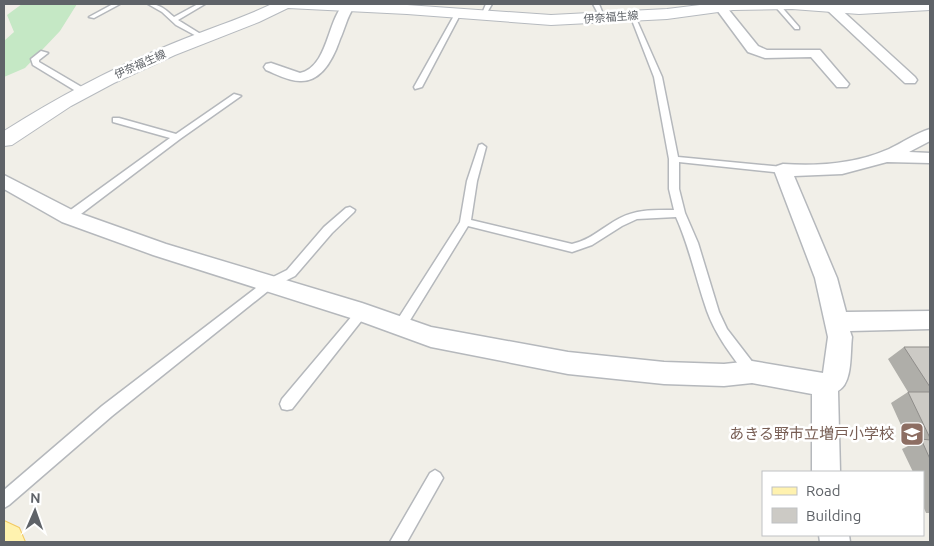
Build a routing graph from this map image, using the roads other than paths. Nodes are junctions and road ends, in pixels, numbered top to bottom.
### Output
1 (117, 4) edge
2 (151, 4) edge
3 (202, 4) edge
4 (283, 4) edge
5 (292, 4) edge
6 (761, 4) edge
7 (776, 4) edge
8 (906, 5) edge
9 (930, 5) edge
10 (348, 6) junction
11 (408, 6) edge
12 (720, 6) junction
13 (822, 6) edge
14 (876, 6) edge
15 (692, 7) edge
16 (486, 9) edge
17 (599, 11) edge
18 (458, 13) junction
19 (632, 16) junction
20 (92, 17) dead end
21 (174, 20) junction
22 (797, 28) dead end
23 (204, 38) junction
24 (44, 53) dead end
25 (270, 67) dead end
26 (910, 80) dead end
27 (842, 84) dead end
28 (418, 87) dead end
29 (82, 91) junction
30 (237, 96) dead end
31 (116, 120) dead end
32 (930, 134) edge
33 (177, 137) junction
34 (4, 140) edge
35 (482, 147) dead end
36 (888, 157) junction
37 (930, 158) edge
38 (674, 159) junction
39 (783, 170) junction
40 (4, 181) edge
41 (350, 210) dead end
42 (680, 213) junction
43 (69, 217) junction
44 (465, 222) junction
45 (269, 284) junction
46 (362, 312) junction
47 (930, 320) edge
48 (837, 322) junction
49 (400, 326) junction
50 (752, 372) junction
51 (825, 385) junction
52 (287, 404) dead end
53 (826, 471) edge
54 (436, 478) dead end
55 (4, 500) edge
56 (398, 542) edge

1 - 20 lane
2 - 21 lane
3 - 21 lane
4 - 23 main road, 伊奈福生線
5 - 10 main road, 伊奈福生線
6 - 7 main road, 伊奈福生線
6 - 12 main road, 伊奈福生線
7 - 13 main road, 伊奈福生線
7 - 22 lane
8 - 9 main road, 伊奈福生線
8 - 14 main road, 伊奈福生線
10 - 11 main road, 伊奈福生線
10 - 25 street
11 - 18 main road, 伊奈福生線
12 - 15 main road, 伊奈福生線
12 - 27 street
13 - 14 main road, 伊奈福生線
13 - 26 street
15 - 19 main road, 伊奈福生線
16 - 17 main road, 伊奈福生線
16 - 18 main road, 伊奈福生線
17 - 19 main road, 伊奈福生線
18 - 28 lane
19 - 38 lane
21 - 23 lane
23 - 29 main road, 伊奈福生線
24 - 29 lane
29 - 34 main road, 伊奈福生線
30 - 33 lane
31 - 33 lane
32 - 36 street
33 - 43 lane
35 - 44 lane
36 - 37 street
36 - 39 street
38 - 39 lane
38 - 42 lane
39 - 48 street
40 - 43 street
41 - 45 lane
42 - 44 lane
42 - 50 lane
43 - 45 street
44 - 49 lane
45 - 46 street
45 - 55 lane
46 - 49 street
46 - 52 lane
47 - 48 street
48 - 51 street
49 - 50 street
50 - 51 street
51 - 53 street
54 - 56 lane

